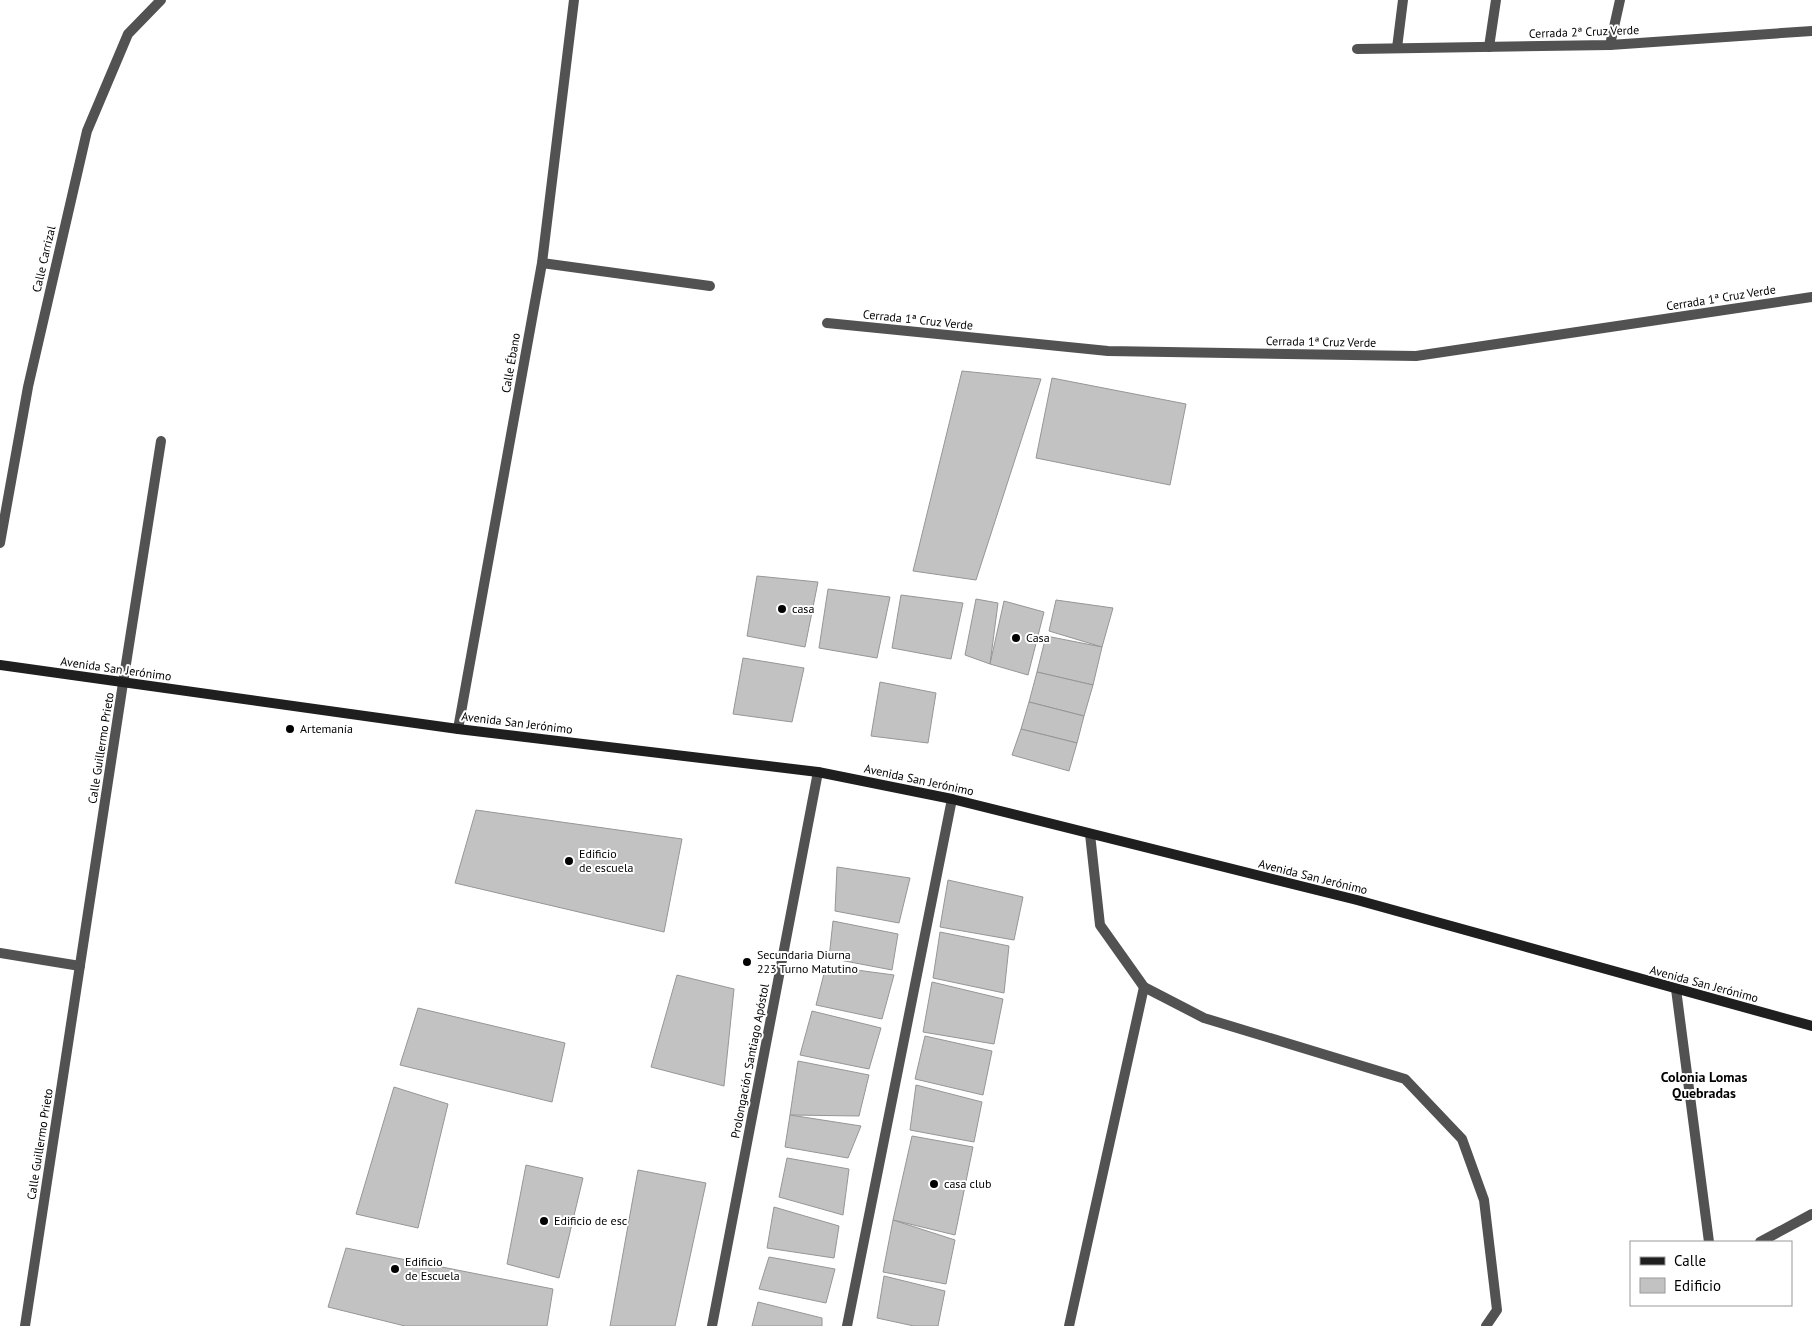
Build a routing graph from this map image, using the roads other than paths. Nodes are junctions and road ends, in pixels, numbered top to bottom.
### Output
1 (160, 0) edge
2 (574, 0) edge
3 (1403, 0) edge
4 (1496, 0) edge
5 (1620, 0) edge
6 (1812, 32) edge
7 (1610, 45) junction
8 (1489, 47) junction
9 (1397, 48) junction
10 (1357, 49) dead end
11 (542, 263) junction
12 (710, 286) dead end
13 (1812, 297) edge
14 (827, 323) dead end
15 (161, 441) dead end
16 (0, 543) edge
17 (0, 665) edge
18 (123, 683) junction
19 (458, 729) junction
20 (818, 772) junction
21 (952, 799) junction
22 (1090, 834) junction
23 (0, 953) edge
24 (80, 966) junction
25 (1144, 987) junction
26 (1676, 989) junction
27 (1812, 1026) edge
28 (1812, 1214) edge
29 (1709, 1241) edge
30 (1762, 1241) edge
31 (25, 1326) edge
32 (712, 1326) edge
33 (847, 1326) edge
34 (1069, 1326) edge
35 (1486, 1326) edge

1 - 16 street, Calle Carrizal
2 - 11 street, Calle Ébano
3 - 9 street
4 - 8 street
5 - 7 street
6 - 7 street, Cerrada 2ª Cruz Verde
7 - 8 street, Cerrada 2ª Cruz Verde
8 - 9 street, Cerrada 2ª Cruz Verde
9 - 10 street, Cerrada 2ª Cruz Verde
11 - 12 street
11 - 19 street, Calle Ébano
13 - 14 street, Cerrada 1ª Cruz Verde
15 - 18 street, Calle Guillermo Prieto
17 - 18 main road, Avenida San Jerónimo
18 - 19 main road, Avenida San Jerónimo
18 - 24 street, Calle Guillermo Prieto
19 - 20 main road, Avenida San Jerónimo
20 - 21 main road, Avenida San Jerónimo
20 - 32 street, Prolongación Santiago Apóstol
21 - 22 main road, Avenida San Jerónimo
21 - 33 street
22 - 25 street
22 - 26 main road, Avenida San Jerónimo
23 - 24 street
24 - 31 street, Calle Guillermo Prieto
25 - 34 street
25 - 35 street
26 - 27 main road, Avenida San Jerónimo
26 - 29 street
28 - 30 street

